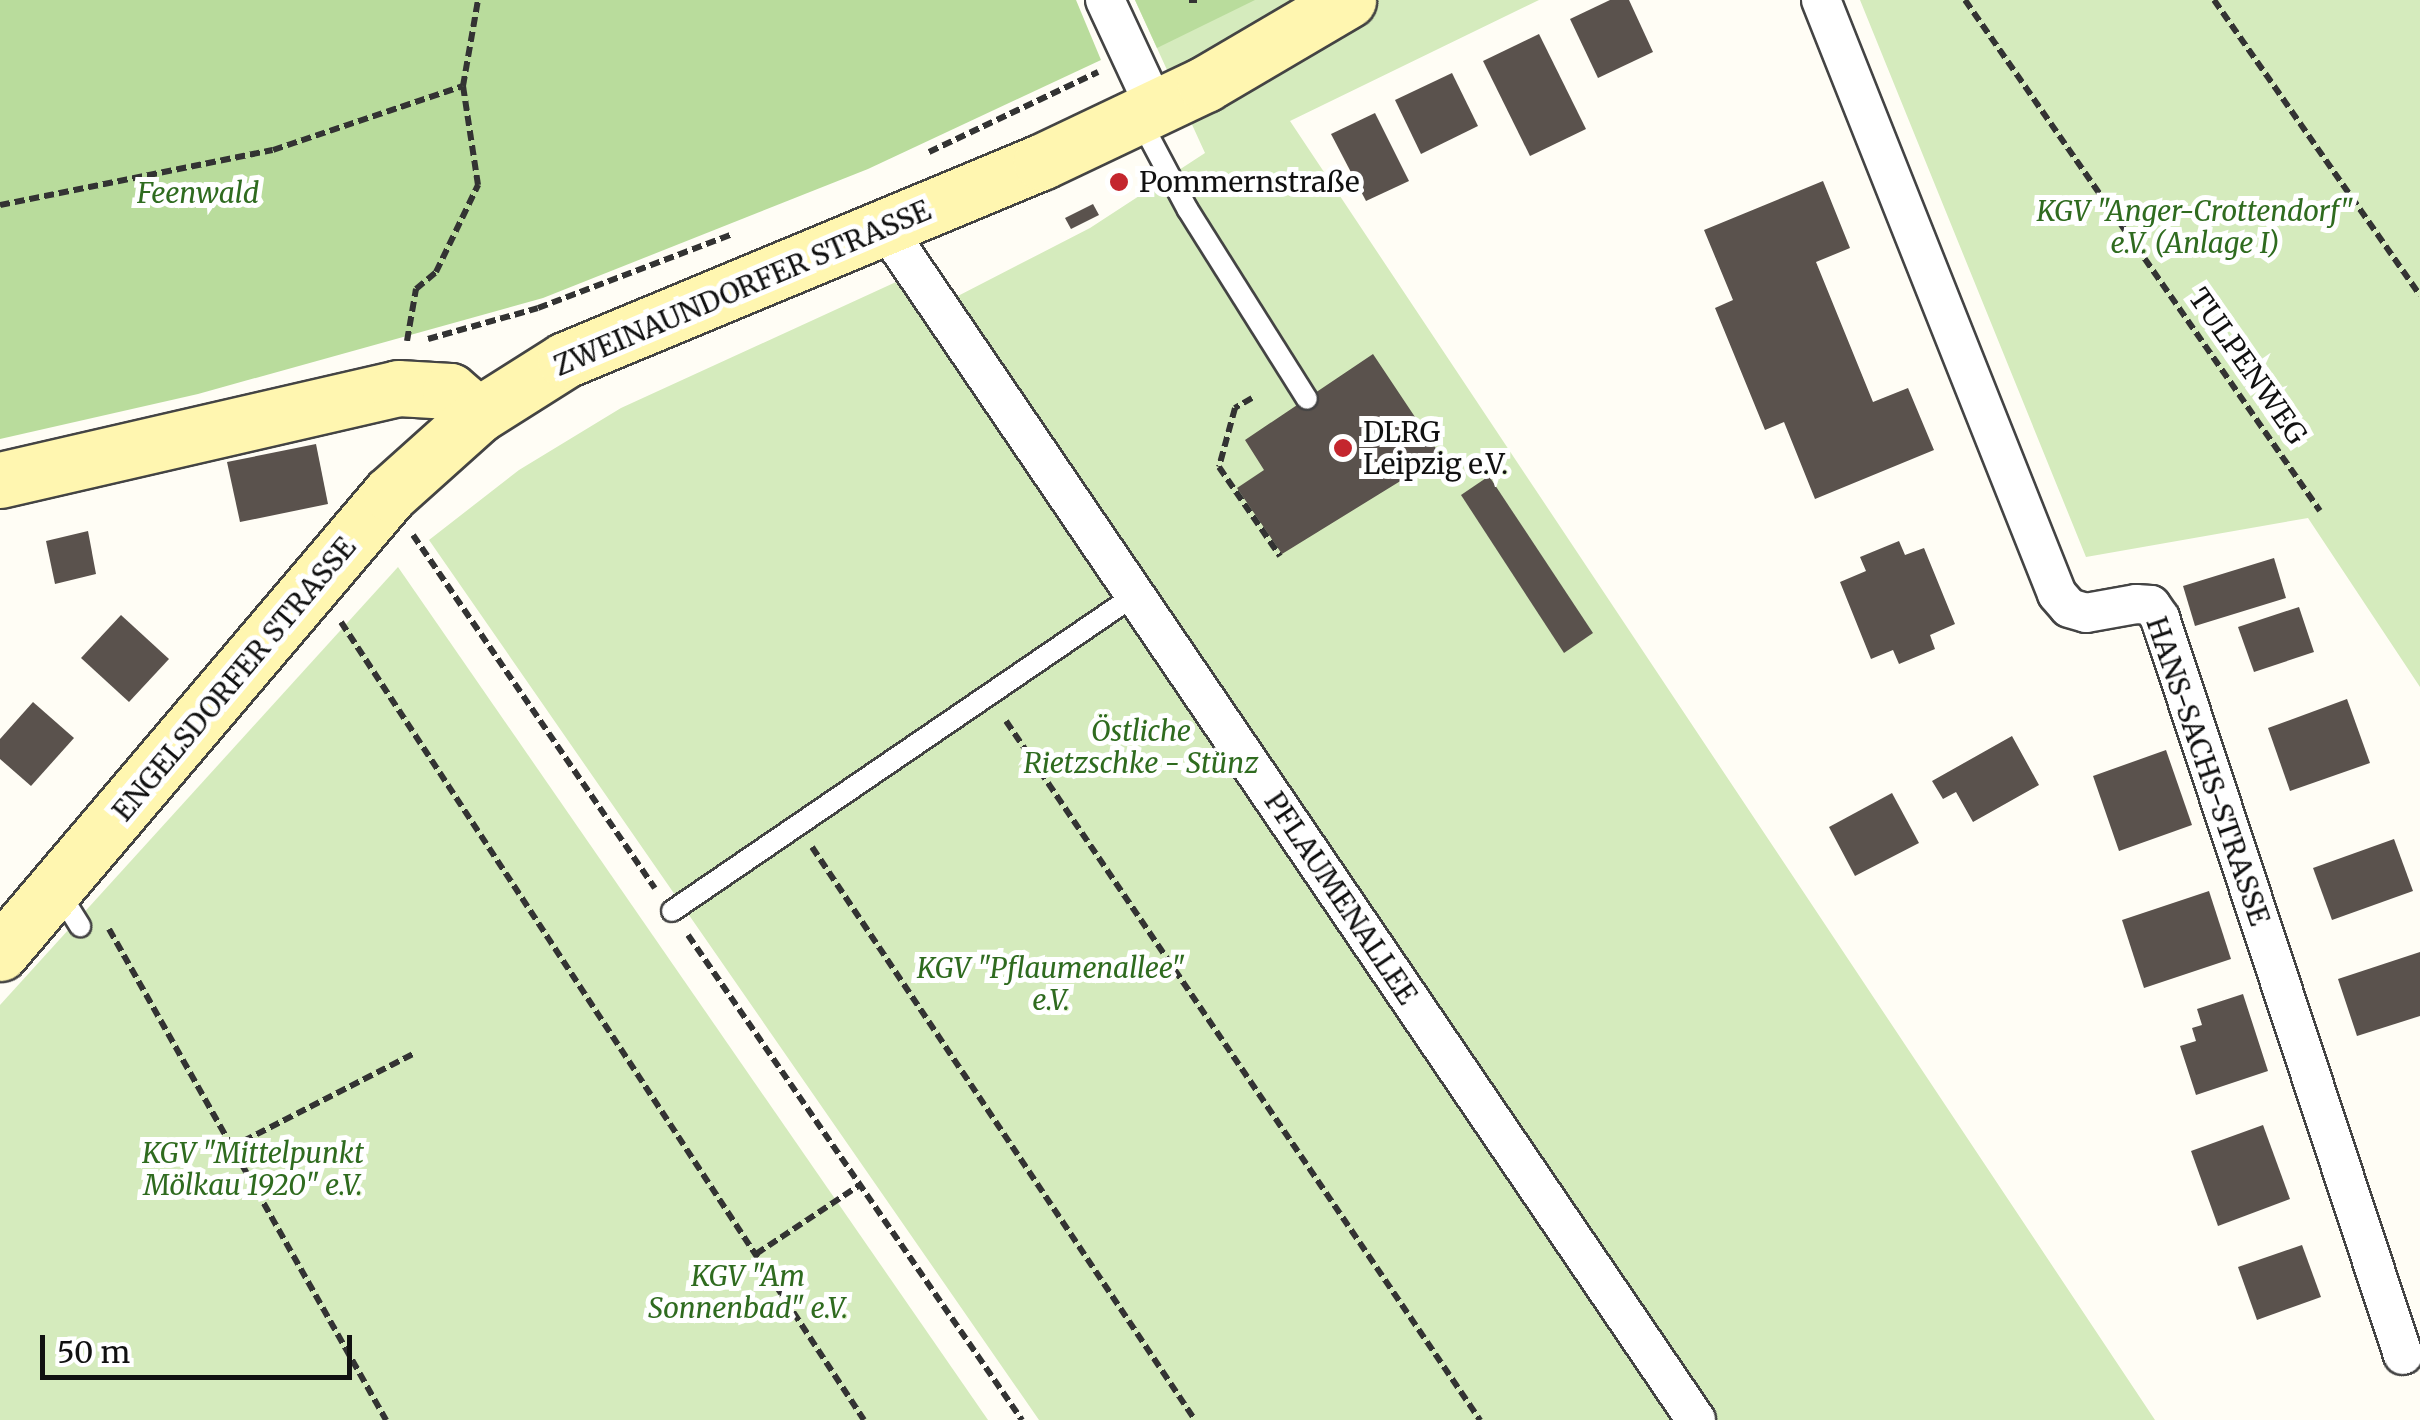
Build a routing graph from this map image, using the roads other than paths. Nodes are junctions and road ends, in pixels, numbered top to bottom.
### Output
1 (1105, 0) edge
2 (1348, 0) edge
3 (1821, 0) edge
4 (1146, 112) junction
5 (884, 226) junction
6 (1308, 399) dead end
7 (478, 415) junction
8 (0, 480) edge
9 (1135, 594) junction
10 (672, 911) dead end
11 (0, 953) edge
12 (2402, 1355) dead end
13 (1696, 1420) edge

1 - 4 street
2 - 4 street, ZWEINAUNDORFER STRASSE
3 - 12 street, HANS-SACHS-STRASSE
4 - 5 street, ZWEINAUNDORFER STRASSE
4 - 6 lane
5 - 7 street, ZWEINAUNDORFER STRASSE
5 - 9 street, PFLAUMENALLEE
7 - 8 street
7 - 11 street, ENGELSDORFER STRASSE
9 - 10 lane
9 - 13 street, PFLAUMENALLEE

